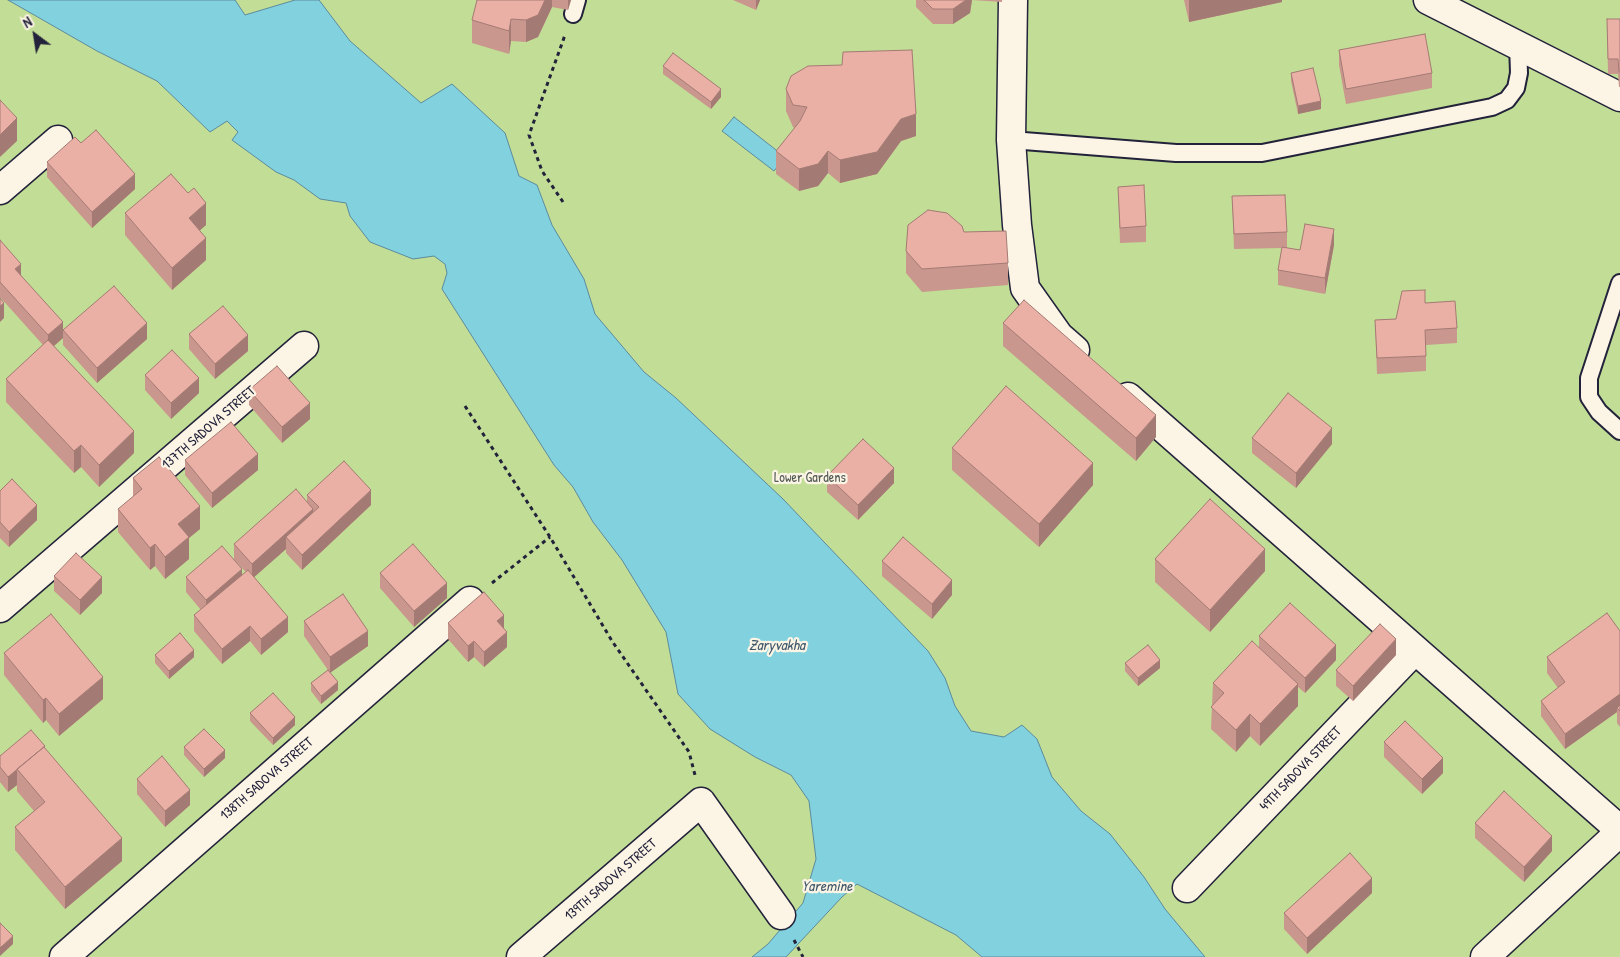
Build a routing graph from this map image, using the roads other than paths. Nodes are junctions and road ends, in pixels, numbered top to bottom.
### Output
1 (1013, 0) edge
2 (1428, 0) edge
3 (1518, 44) junction
4 (1620, 97) edge
5 (58, 140) dead end
6 (1011, 140) junction
7 (0, 190) edge
8 (1620, 284) edge
9 (304, 346) dead end
10 (1620, 431) edge
11 (470, 601) edge
12 (0, 608) edge
13 (1415, 650) junction
14 (1620, 831) edge
15 (1187, 888) dead end
16 (781, 915) dead end
17 (64, 957) edge
18 (521, 957) edge
19 (1485, 957) edge

1 - 6 street
2 - 3 street
3 - 4 street
3 - 6 lane
5 - 7 street
6 - 13 street
8 - 10 lane
9 - 12 street, 137TH SADOVA STREET
11 - 17 street, 138TH SADOVA STREET
13 - 14 street
13 - 15 street, 49TH SADOVA STREET
14 - 19 street
16 - 18 street, 139TH SADOVA STREET

